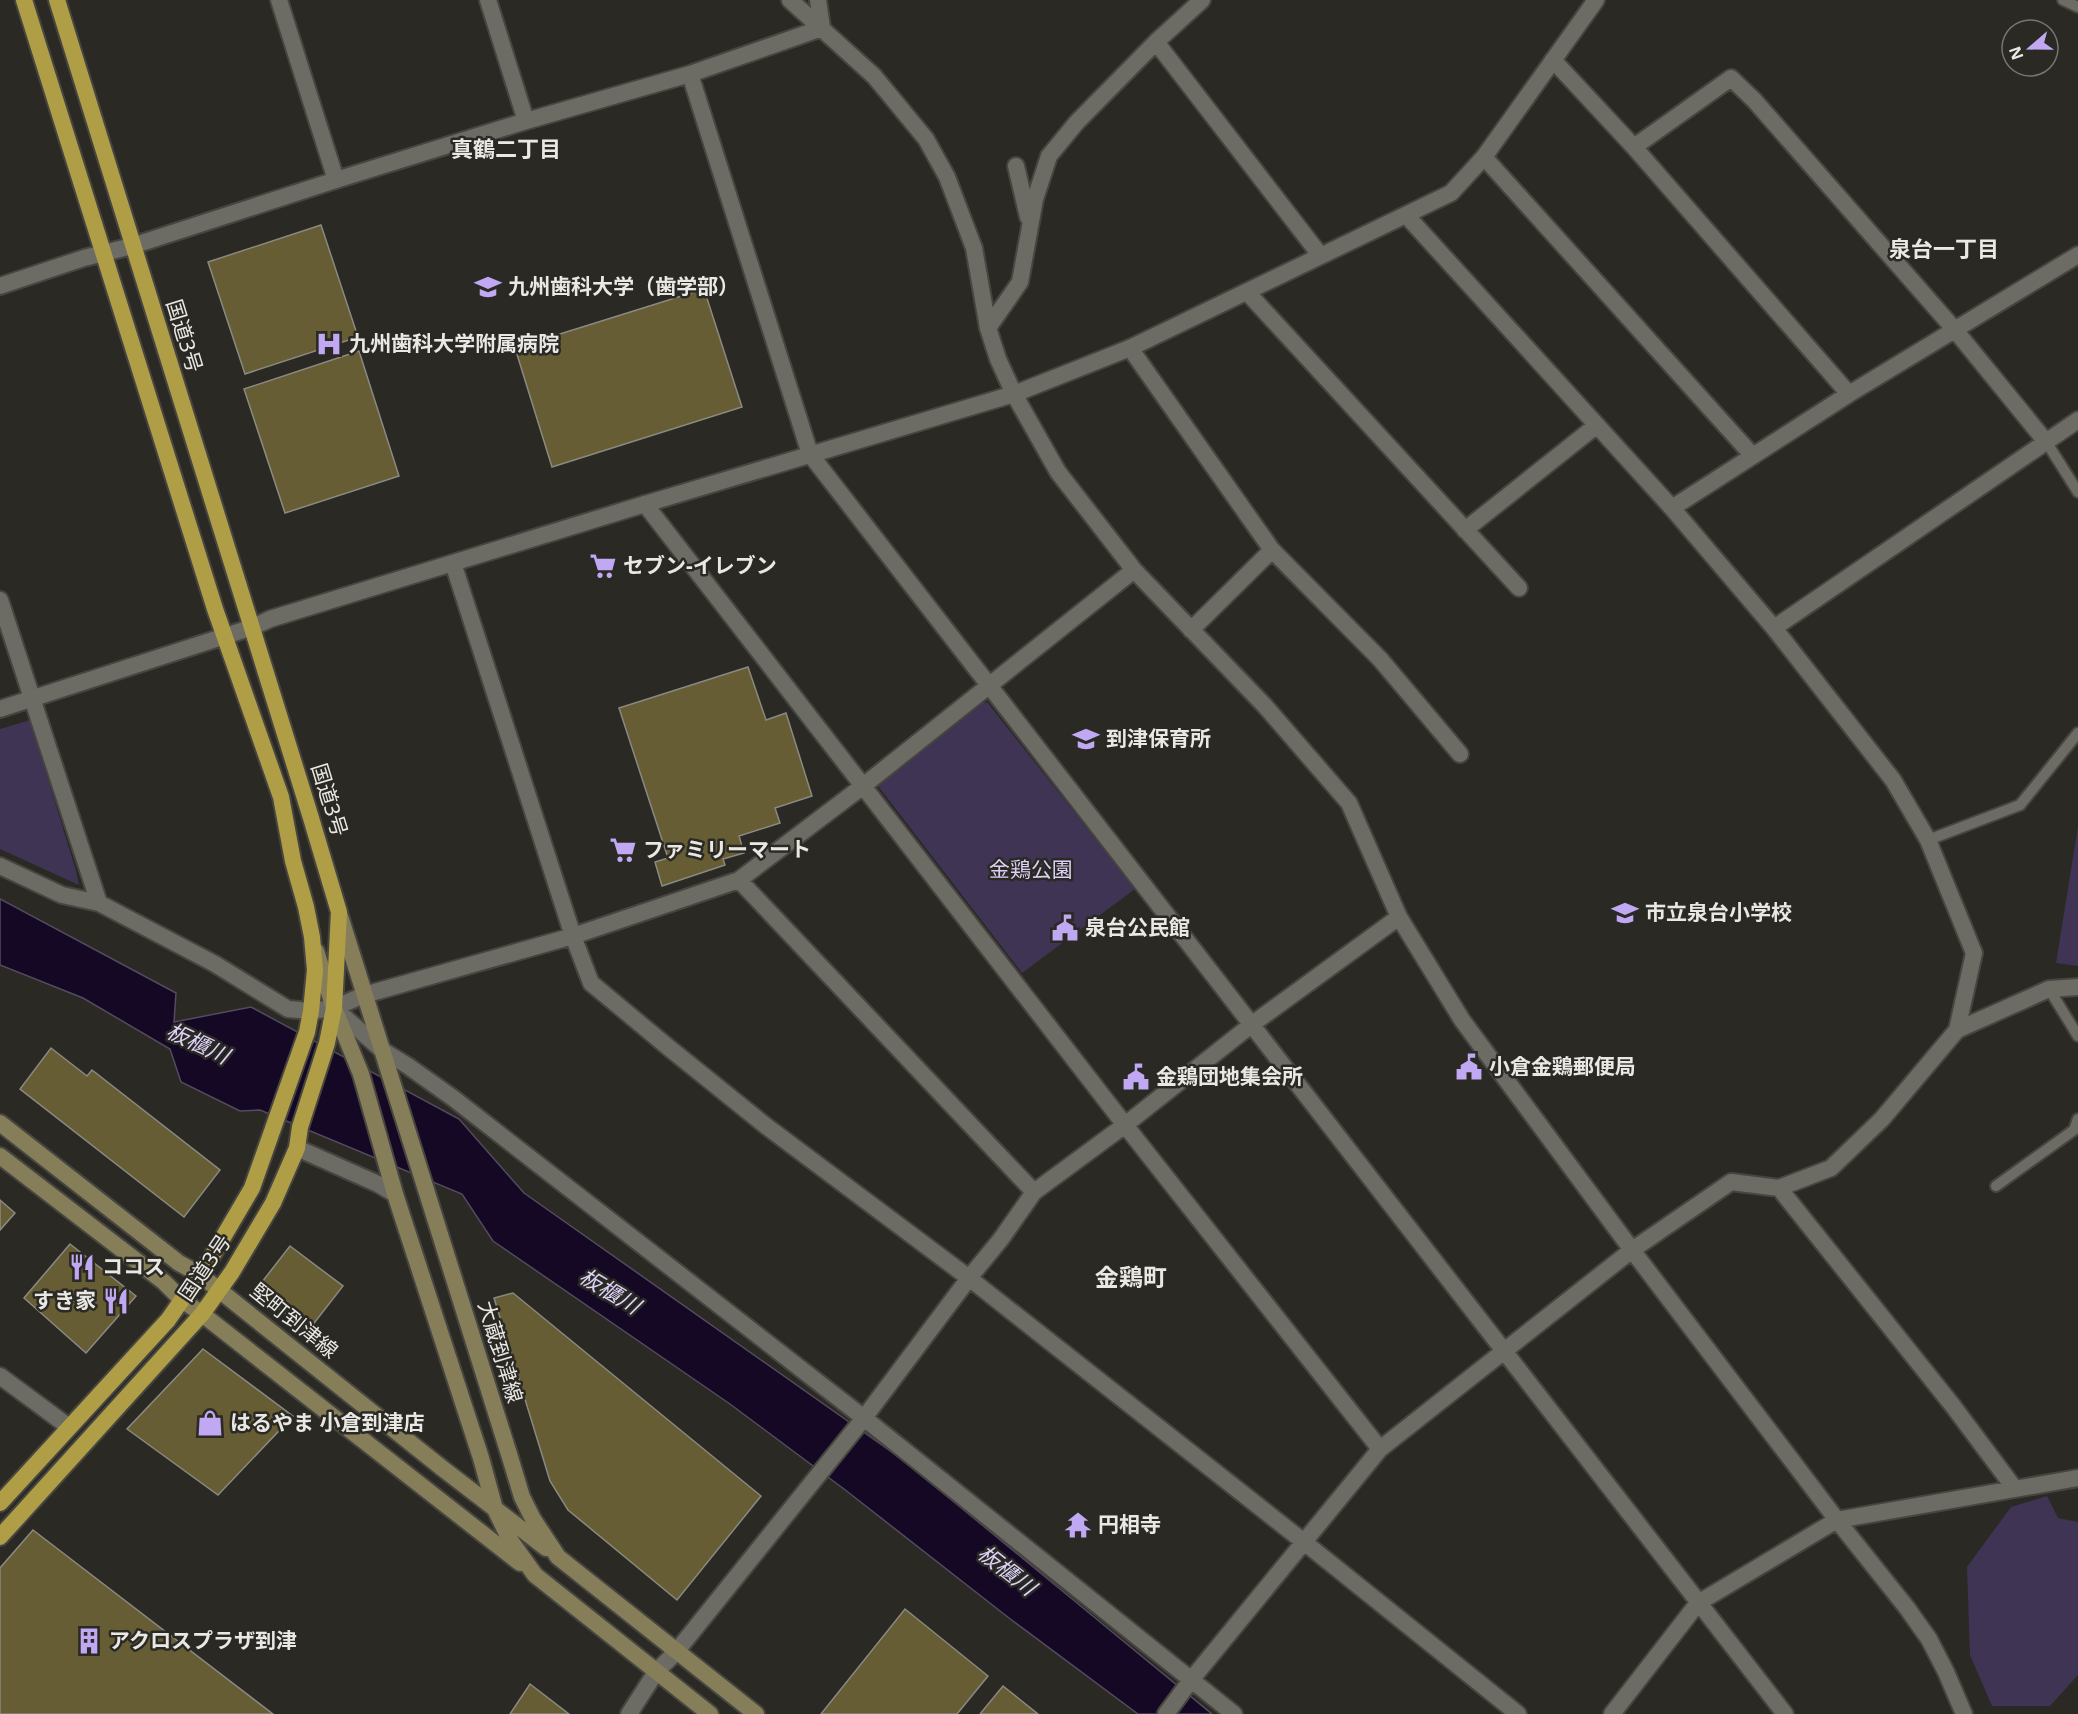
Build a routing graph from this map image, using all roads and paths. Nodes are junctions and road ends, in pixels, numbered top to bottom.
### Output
1 (24, 0) edge
2 (57, 0) edge
3 (279, 0) edge
4 (488, 0) edge
5 (790, 0) edge
6 (818, 0) edge
7 (1202, 0) edge
8 (1596, 0) edge
9 (2063, 0) edge
10 (2078, 7) edge
11 (822, 28) junction
12 (1156, 42) junction
13 (1553, 60) junction
14 (690, 74) junction
15 (526, 121) junction
16 (1634, 147) junction
17 (1484, 157) junction
18 (1016, 165) dead end
19 (336, 180) junction
20 (1406, 216) junction
21 (1029, 224) junction
22 (132, 246) junction
23 (103, 254) junction
24 (1320, 255) junction
25 (2078, 255) edge
26 (0, 286) edge
27 (1247, 292) junction
28 (988, 328) junction
29 (1954, 330) junction
30 (1130, 348) junction
31 (1014, 394) junction
32 (1849, 394) junction
33 (2078, 420) edge
34 (1598, 425) junction
35 (2047, 443) junction
36 (810, 454) junction
37 (1753, 456) junction
38 (2078, 492) edge
39 (645, 504) junction
40 (1672, 508) junction
41 (1465, 530) junction
42 (1272, 550) junction
43 (453, 563) junction
44 (1134, 570) junction
45 (1519, 588) dead end
46 (0, 600) edge
47 (253, 627) junction
48 (1774, 628) junction
49 (1191, 630) junction
50 (224, 636) junction
51 (988, 685) junction
52 (31, 700) junction
53 (0, 709) edge
54 (2078, 733) edge
55 (1460, 754) dead end
56 (863, 786) junction
57 (1928, 840) junction
58 (0, 866) edge
59 (739, 880) junction
60 (99, 903) junction
61 (339, 912) junction
62 (1399, 917) junction
63 (573, 936) junction
64 (312, 937) junction
65 (2078, 987) edge
66 (2049, 989) junction
67 (364, 995) junction
68 (334, 1008) junction
69 (311, 1011) junction
70 (1251, 1025) junction
71 (1958, 1030) junction
72 (2078, 1036) edge
73 (382, 1050) junction
74 (2078, 1119) edge
75 (0, 1123) edge
76 (1125, 1125) junction
77 (297, 1148) junction
78 (0, 1156) edge
79 (393, 1186) junction
80 (1996, 1186) dead end
81 (1779, 1188) junction
82 (1034, 1192) junction
83 (1632, 1250) junction
84 (199, 1274) junction
85 (969, 1278) junction
86 (219, 1290) junction
87 (182, 1300) junction
88 (202, 1314) junction
89 (1504, 1351) junction
90 (0, 1376) edge
91 (864, 1418) junction
92 (69, 1427) junction
93 (1380, 1449) junction
94 (2078, 1478) edge
95 (2015, 1489) junction
96 (0, 1503) edge
97 (495, 1509) junction
98 (1837, 1520) junction
99 (0, 1537) edge
100 (1304, 1542) junction
101 (558, 1557) junction
102 (535, 1575) junction
103 (1698, 1602) junction
104 (676, 1652) junction
105 (656, 1672) junction
106 (1191, 1680) junction
107 (629, 1714) edge
108 (710, 1714) edge
109 (756, 1714) edge
110 (1166, 1714) edge
111 (1234, 1714) edge
112 (1518, 1714) edge
113 (1612, 1714) edge
114 (1785, 1714) edge
115 (1965, 1714) edge

1 - 23 highway, 国道3号
2 - 22 highway, 国道3号
3 - 19 street
4 - 15 street
5 - 11 street
6 - 11 street
7 - 12 street
8 - 13 street
9 - 10 lane
11 - 14 street
11 - 28 street
12 - 21 street
12 - 24 street
13 - 16 street
13 - 17 street
14 - 15 street
14 - 36 street
15 - 19 street
16 - 29 street
16 - 32 street
17 - 20 street
17 - 37 street
18 - 21 street
19 - 22 street
20 - 24 street
20 - 34 street
21 - 28 street
22 - 23 street
22 - 47 highway, 国道3号
23 - 26 street
23 - 50 highway, 国道3号
24 - 27 street
25 - 29 street
27 - 30 street
27 - 41 street
28 - 31 street
29 - 32 street
29 - 35 street
30 - 31 street
30 - 42 street
31 - 36 street
31 - 44 street
32 - 37 street
33 - 35 street
34 - 40 street
34 - 41 street
35 - 38 lane
35 - 48 street
36 - 39 street
36 - 51 street
37 - 40 street
39 - 43 street
39 - 56 street
40 - 48 street
41 - 45 street
42 - 49 street
42 - 55 street
43 - 47 street
43 - 63 street
44 - 49 street
44 - 51 street
46 - 52 street
47 - 50 street
47 - 61 highway, 国道3号
48 - 57 street
49 - 62 street
50 - 52 street
50 - 64 highway, 国道3号
51 - 56 street
51 - 70 street
52 - 53 street
52 - 60 street
54 - 57 lane
56 - 59 street
56 - 76 street
57 - 71 street
58 - 60 street
59 - 63 street
59 - 82 street
60 - 69 street
61 - 67 main road, 大蔵到津線
61 - 68 highway, 国道3号
62 - 70 street
62 - 83 street
63 - 67 street
63 - 85 street
64 - 68 main road
64 - 69 highway, 国道3号
65 - 66 street
66 - 71 street
66 - 72 lane
67 - 68 street
67 - 73 main road, 大蔵到津線
68 - 69 street
68 - 73 street
68 - 77 highway, 国道3号
68 - 79 main road
69 - 84 highway, 国道3号
70 - 76 street
70 - 89 street
71 - 81 street
73 - 91 street
73 - 101 main road, 大蔵到津線
74 - 80 lane
75 - 84 main road, 堅町到津線
76 - 82 street
76 - 93 street
77 - 79 street
77 - 86 highway, 国道3号
78 - 87 main road
79 - 97 main road
81 - 83 street
81 - 95 street
82 - 85 street
83 - 89 street
83 - 98 street
84 - 86 main road, 堅町到津線
84 - 87 highway, 国道3号
85 - 91 street
85 - 100 street
86 - 88 highway, 国道3号
86 - 97 main road, 堅町到津線
87 - 88 main road
87 - 92 highway, 国道3号
88 - 99 highway, 国道3号
88 - 102 main road
89 - 93 street
89 - 103 street
90 - 92 street
91 - 104 street
91 - 106 street
92 - 96 highway, 国道3号
93 - 100 street
94 - 95 street
95 - 98 street
97 - 101 main road, 堅町到津線
97 - 102 main road
98 - 103 street
98 - 115 street
100 - 106 street
100 - 112 street
101 - 104 main road, 大蔵到津線
102 - 105 main road
103 - 113 street
103 - 114 street
104 - 105 street
104 - 109 main road, 大蔵到津線
105 - 107 street
105 - 108 main road
106 - 110 street
106 - 111 street

